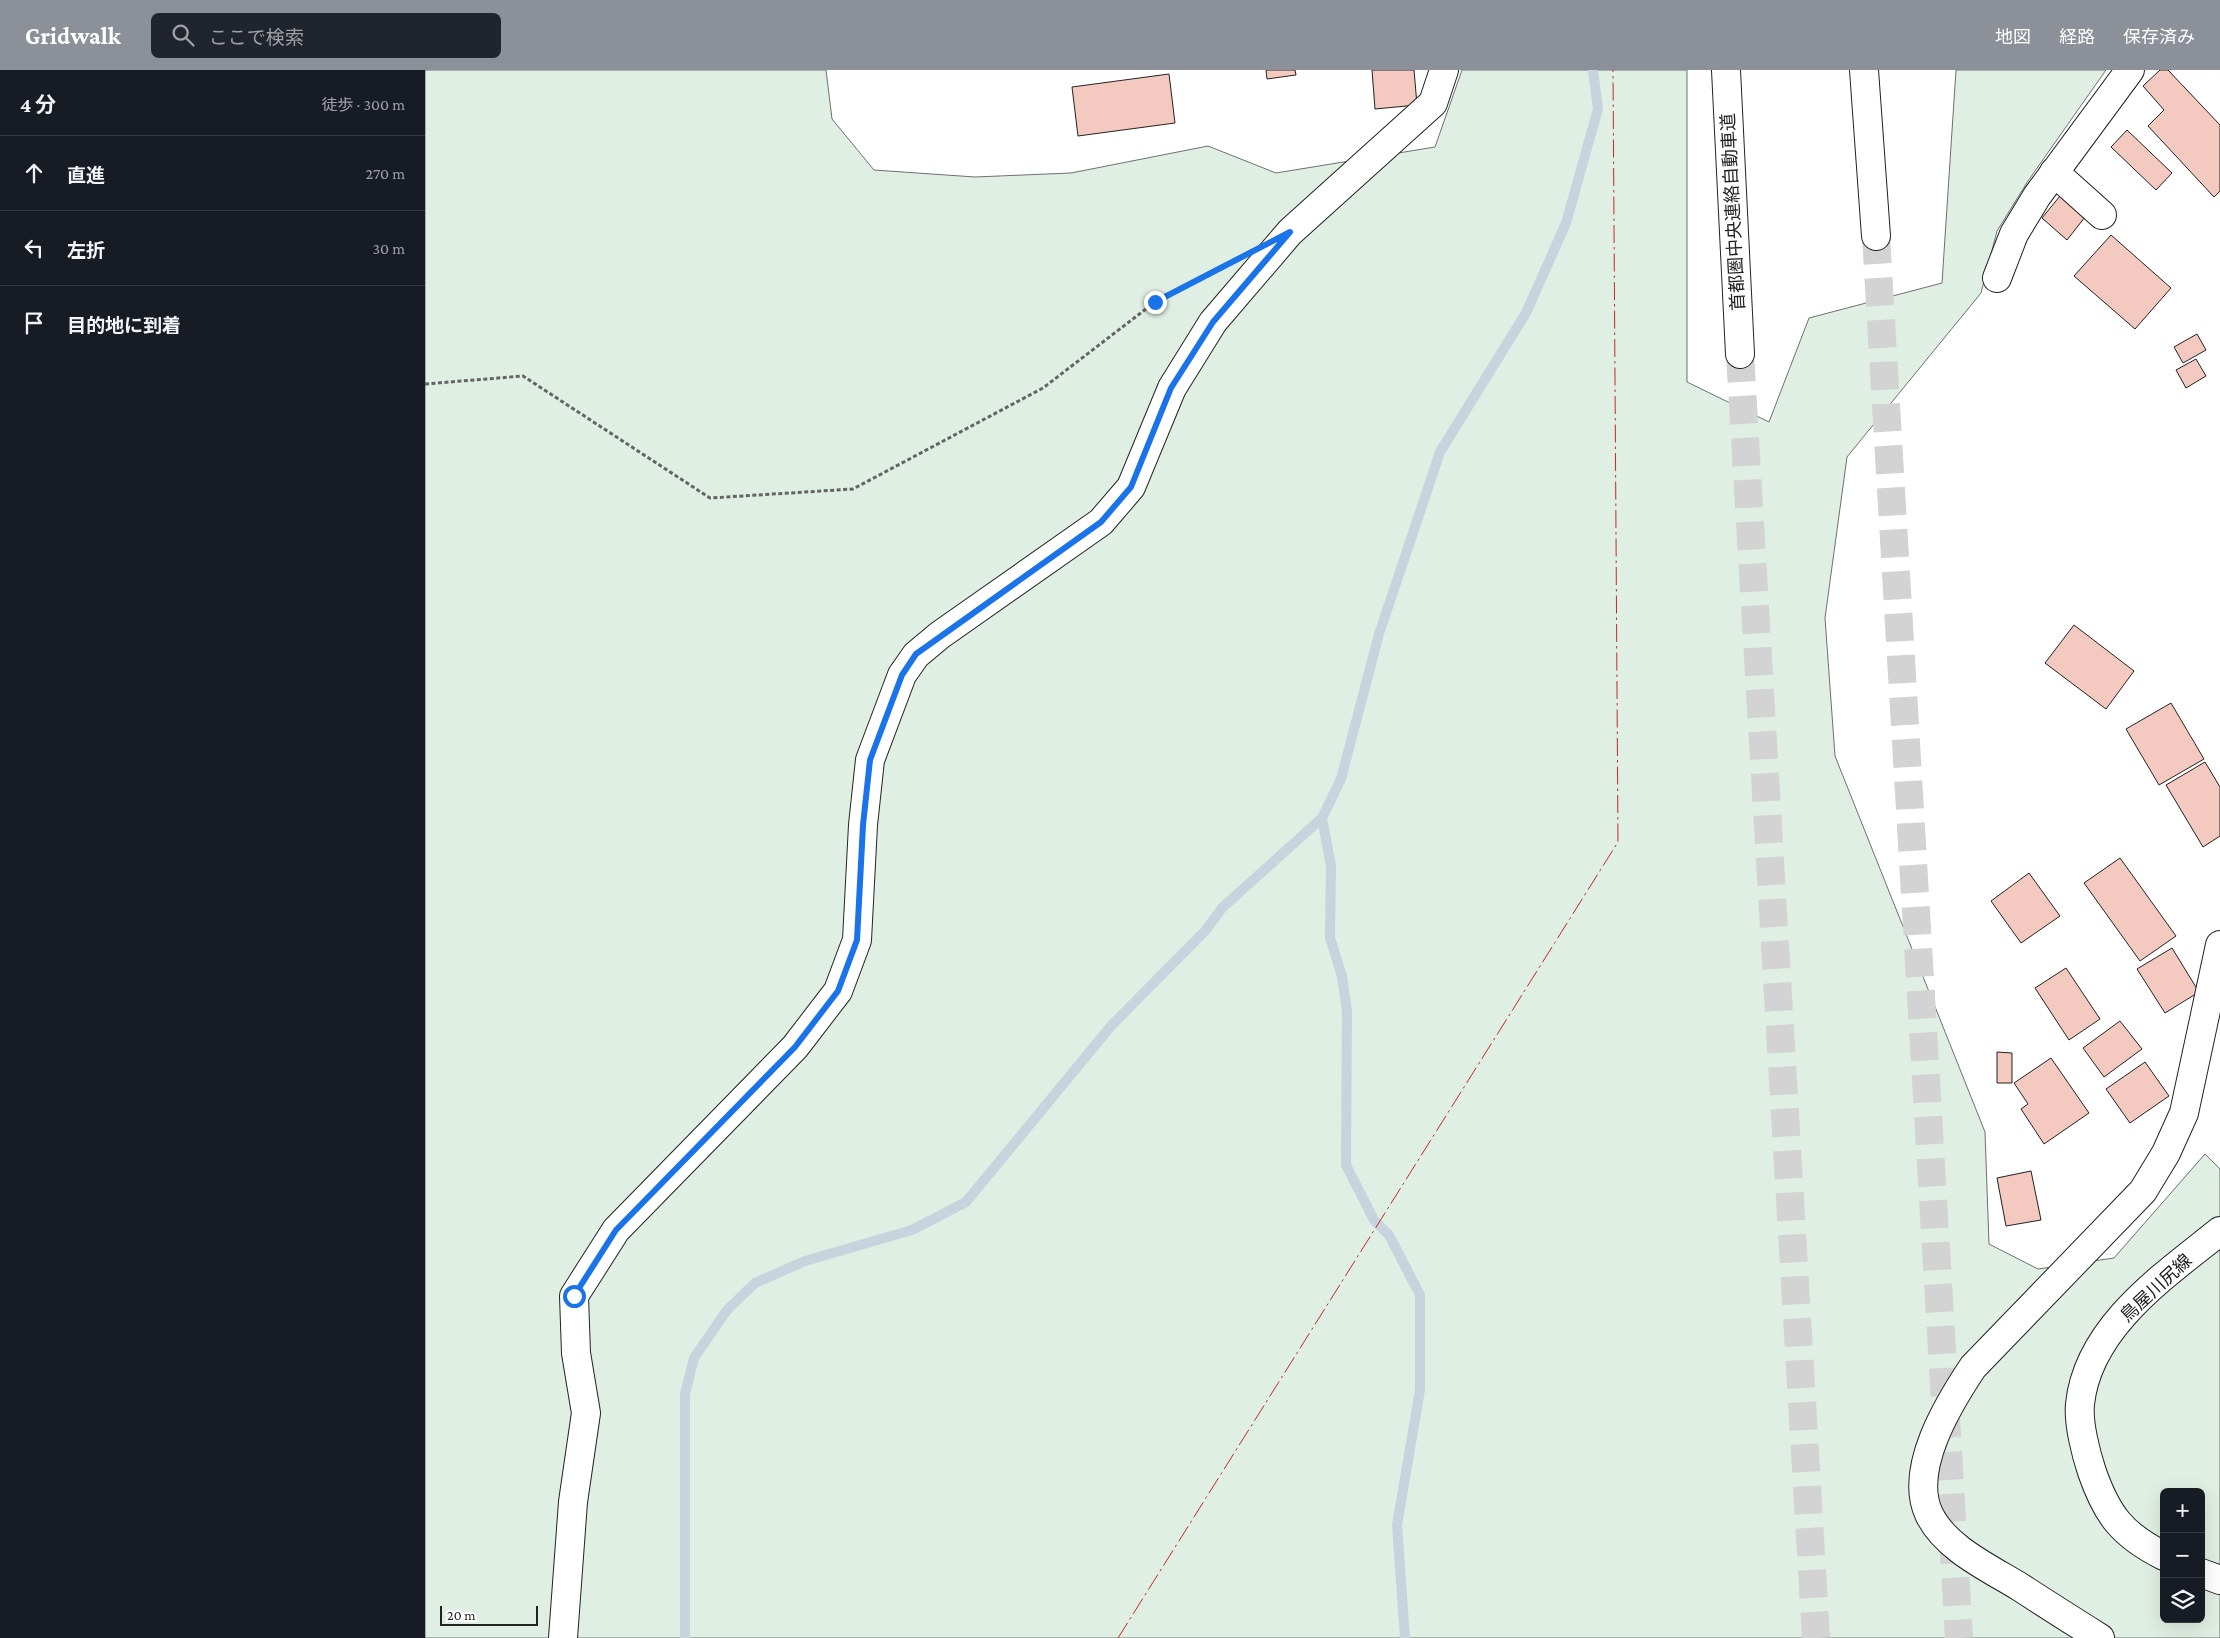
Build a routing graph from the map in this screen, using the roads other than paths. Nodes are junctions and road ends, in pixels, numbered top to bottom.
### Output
1 (1445, 70) edge
2 (1725, 70) edge
3 (1865, 70) edge
4 (2129, 70) edge
5 (2054, 172) junction
6 (2102, 215) dead end
7 (1876, 236) tunnel mouth
8 (1997, 278) dead end
9 (1740, 354) tunnel mouth
10 (2220, 945) edge
11 (2220, 1231) edge
12 (2160, 1554) edge
13 (2205, 1574) edge
14 (2220, 1580) edge
15 (563, 1638) edge
16 (2100, 1638) edge

1 - 15 main road
2 - 9 main road, 首都圏中央連絡自動車道
3 - 7 main road
4 - 5 main road
5 - 6 main road
5 - 8 main road
10 - 16 main road
11 - 12 main road, 鳥屋川尻線
13 - 14 main road

